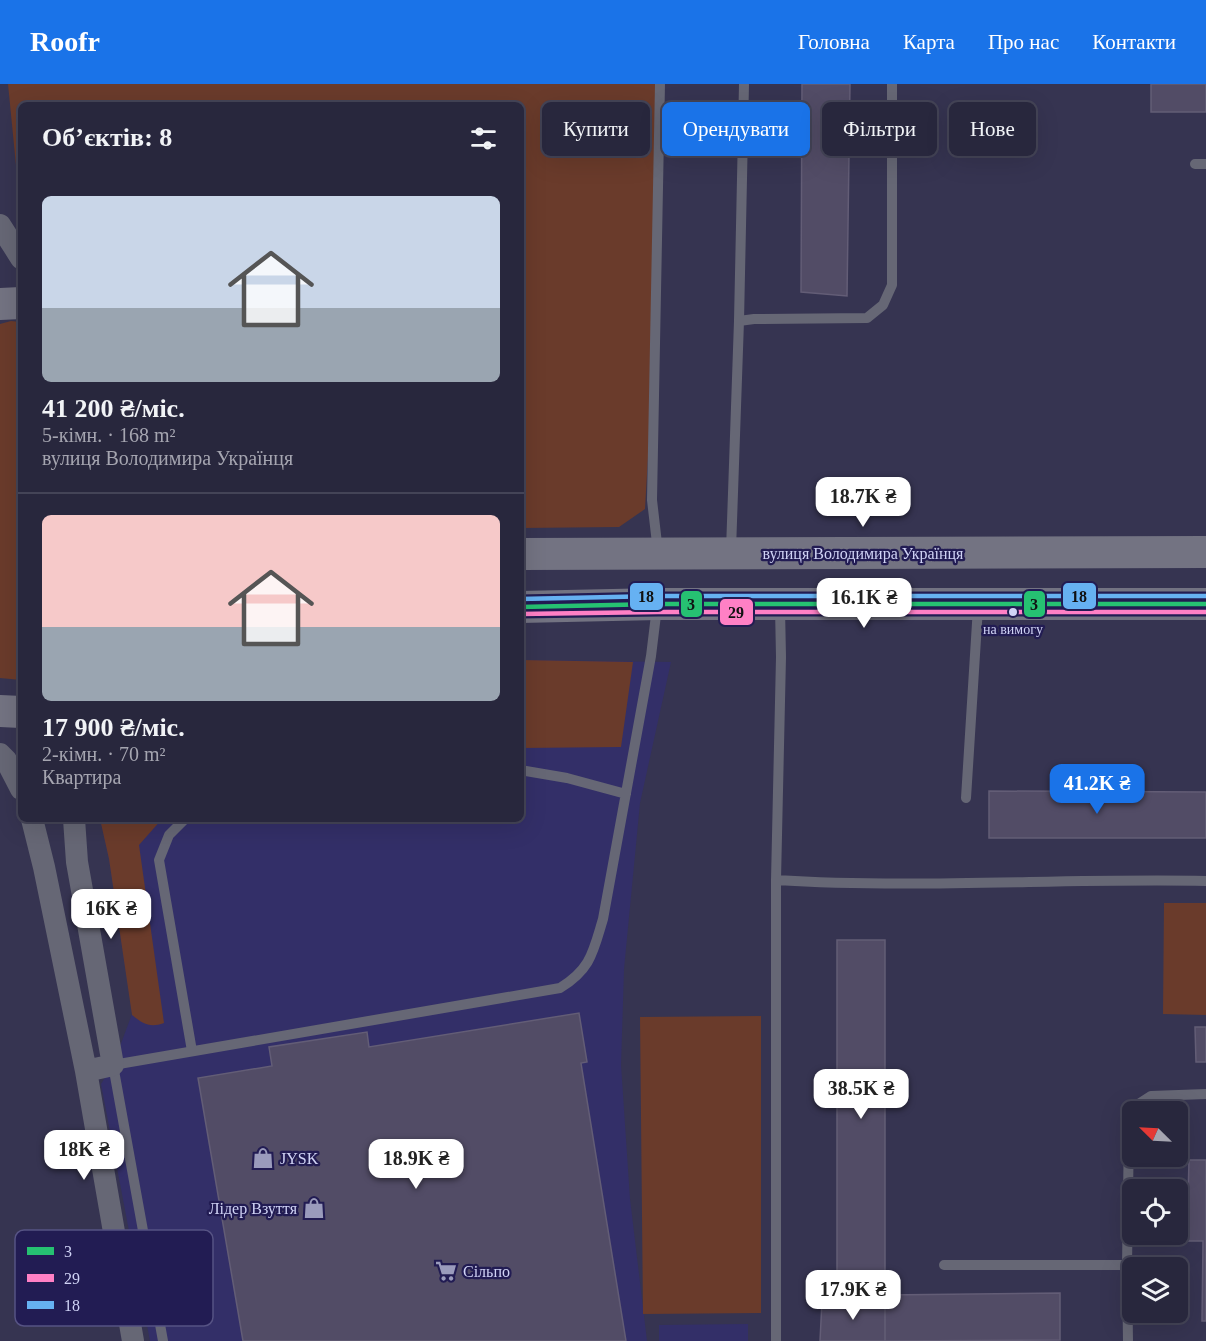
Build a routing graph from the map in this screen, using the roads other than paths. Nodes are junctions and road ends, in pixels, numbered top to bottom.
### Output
1 (660, 84) edge
2 (744, 84) edge
3 (892, 84) edge
4 (0, 225) edge
5 (18, 253) edge
6 (18, 303) edge
7 (0, 304) edge
8 (739, 321) junction
9 (1206, 552) edge
10 (658, 553) junction
11 (524, 554) edge
12 (731, 554) junction
13 (658, 604) junction
14 (780, 604) junction
15 (978, 604) junction
16 (1206, 604) edge
17 (524, 607) edge
18 (0, 711) edge
19 (18, 712) edge
20 (0, 754) edge
21 (524, 771) edge
22 (18, 783) edge
23 (626, 794) junction
24 (966, 798) dead end
25 (33, 822) edge
26 (74, 822) edge
27 (182, 822) edge
28 (776, 880) junction
29 (1206, 881) edge
30 (192, 1051) junction
31 (113, 1065) junction
32 (86, 1071) junction
33 (1206, 1094) edge
34 (1143, 1101) edge
35 (1128, 1167) edge
36 (114, 1230) edge
37 (142, 1230) edge
38 (1127, 1257) edge
39 (944, 1265) dead end
40 (1122, 1265) edge
41 (1128, 1323) edge
42 (130, 1326) edge
43 (159, 1326) edge
44 (133, 1341) edge
45 (162, 1341) edge
46 (776, 1341) edge
47 (1128, 1341) edge

1 - 10 lane
2 - 8 lane
3 - 8 lane
4 - 5 street
6 - 7 street
8 - 12 lane
9 - 12 street, вулиця Володимира Українця
10 - 11 street, вулиця Володимира Українця
10 - 12 street, вулиця Володимира Українця
13 - 14 street
13 - 17 street
13 - 23 lane
14 - 15 street
14 - 28 lane
15 - 16 street
15 - 24 lane
18 - 19 street
20 - 22 street
21 - 23 lane
23 - 30 lane
25 - 32 street
26 - 31 street
27 - 30 lane
28 - 29 lane
28 - 46 lane
30 - 31 lane
31 - 32 street
31 - 37 lane
32 - 36 street
33 - 34 lane
35 - 38 lane
39 - 40 lane
41 - 47 lane
42 - 44 street
43 - 45 lane

